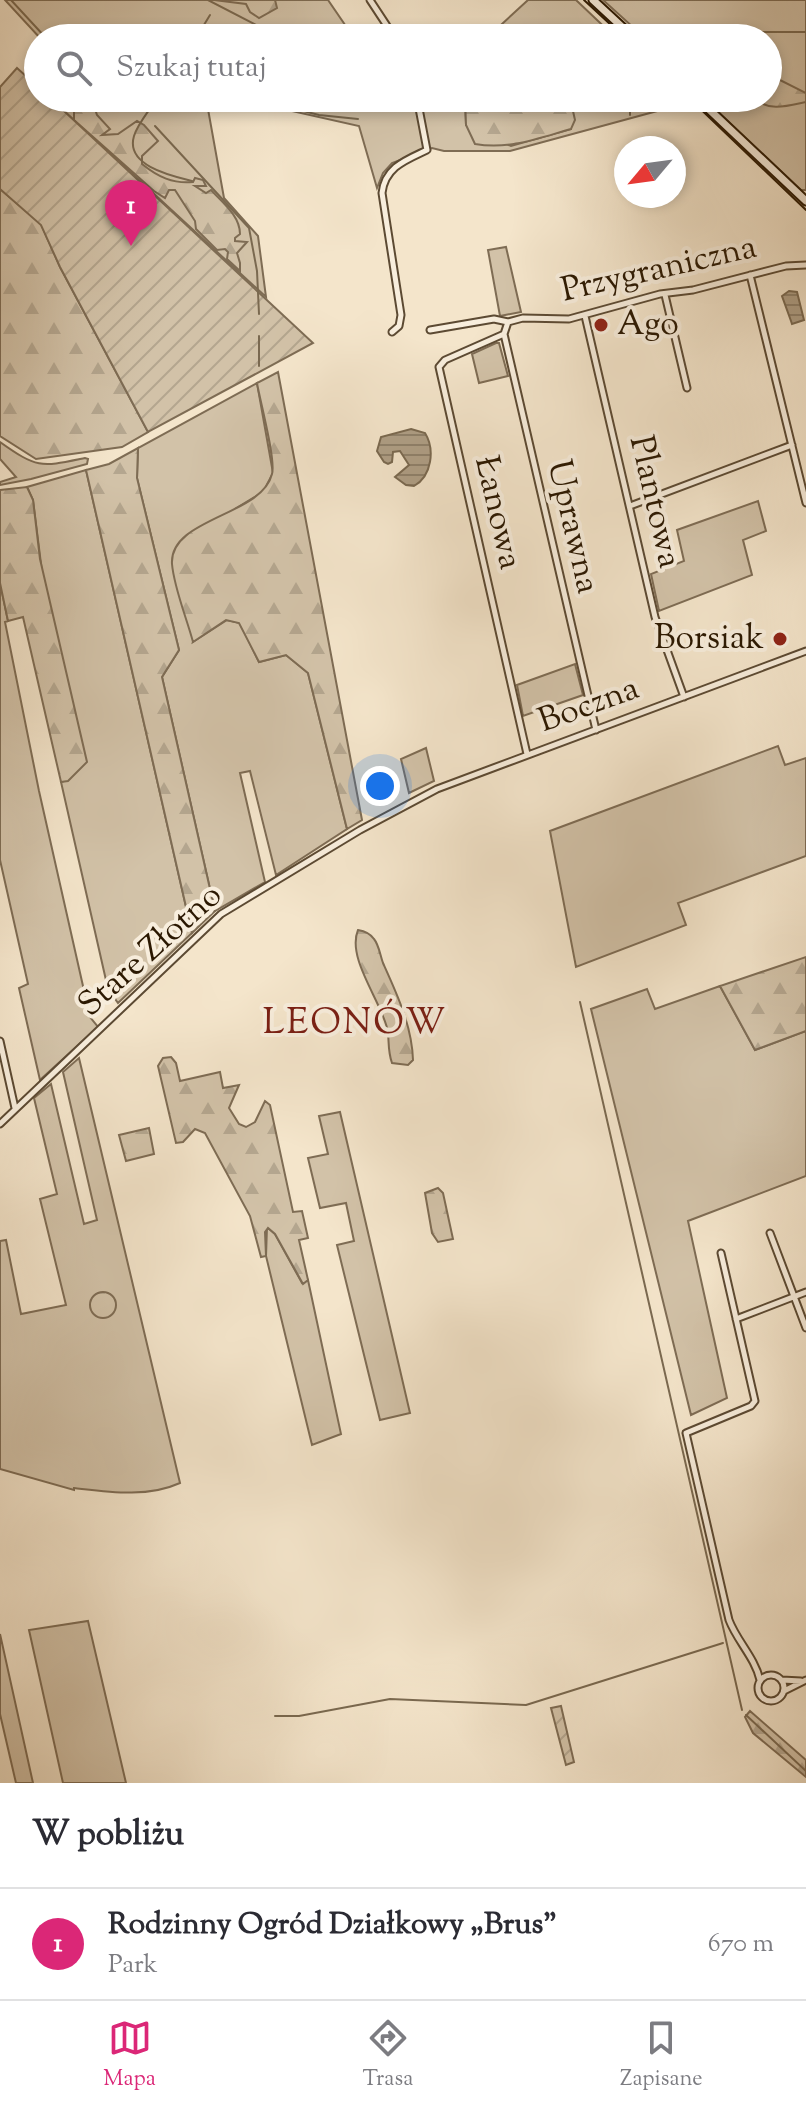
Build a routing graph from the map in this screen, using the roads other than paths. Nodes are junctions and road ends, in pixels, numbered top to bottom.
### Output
1 (370, 0) edge
2 (593, 0) edge
3 (386, 24) edge
4 (619, 24) edge
5 (420, 112) edge
6 (712, 112) edge
7 (805, 197) edge
8 (806, 265) edge
9 (750, 275) junction
10 (665, 295) junction
11 (585, 316) junction
12 (508, 322) junction
13 (430, 330) dead end
14 (392, 332) dead end
15 (504, 334) junction
16 (687, 388) dead end
17 (792, 445) junction
18 (806, 503) edge
19 (630, 506) junction
20 (806, 651) edge
21 (684, 697) junction
22 (596, 730) junction
23 (526, 755) junction
24 (0, 1041) edge
25 (16, 1109) junction
26 (0, 1124) edge
27 (770, 1233) dead end
28 (721, 1253) dead end
29 (806, 1292) edge
30 (794, 1297) junction
31 (736, 1319) junction
32 (806, 1328) edge
33 (757, 1668) junction
34 (768, 1675) junction
35 (760, 1680) junction
36 (782, 1680) junction
37 (804, 1681) edge
38 (784, 1691) junction

1 - 3 street
2 - 4 main road
5 - 14 street
6 - 7 main road
8 - 9 street, Przygraniczna
9 - 10 street, Przygraniczna
9 - 17 street
10 - 11 street, Przygraniczna
10 - 16 street
11 - 12 street, Przygraniczna
11 - 19 street, Plantowa
12 - 13 street, Przygraniczna
12 - 15 street
15 - 22 street, Uprawna
15 - 23 street, Łanowa
17 - 18 street
17 - 19 street
19 - 21 street, Plantowa
20 - 21 street, Boczna
21 - 22 street, Boczna
22 - 23 street, Boczna
23 - 25 street, Stare Złotno
24 - 25 street
25 - 26 street, Stare Złotno
27 - 30 street
28 - 31 street
29 - 30 street
30 - 31 street
30 - 32 street
31 - 33 street
33 - 34 street
33 - 35 street
34 - 35 street
34 - 36 street
35 - 38 street
36 - 37 street
36 - 38 street
37 - 38 street

